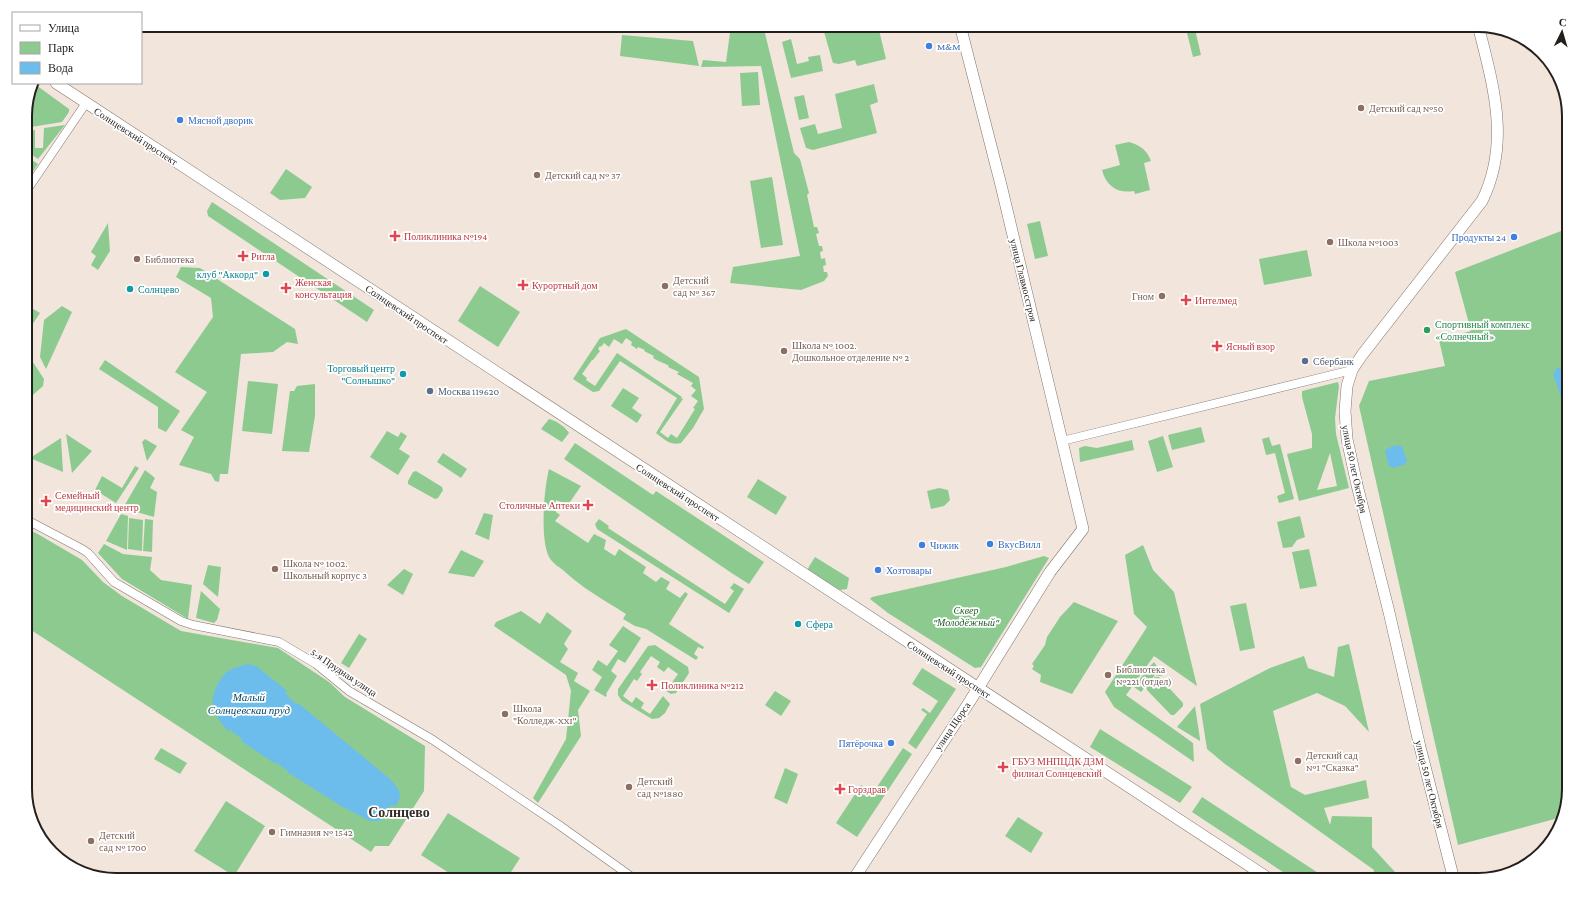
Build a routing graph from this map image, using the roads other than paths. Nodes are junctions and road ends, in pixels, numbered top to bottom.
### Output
1 (962, 32) edge
2 (1480, 32) edge
3 (58, 84) edge
4 (86, 103) junction
5 (32, 183) edge
6 (1352, 370) junction
7 (1062, 441) junction
8 (32, 523) edge
9 (1080, 534) joint
10 (978, 686) junction
11 (626, 873) edge
12 (857, 873) edge
13 (1260, 873) edge
14 (1452, 873) edge

1 - 7 street, улица Главмосстроя
2 - 6 street, улица 50 лет Октября
3 - 4 street, Солнцевский проспект
4 - 5 street
4 - 10 street, Солнцевский проспект
6 - 7 street
6 - 14 street, улица 50 лет Октября
7 - 9 street, улица Главмосстроя
8 - 11 street, 5-я Прудная улица
9 - 10 street, улица Щорса
10 - 12 street, улица Щорса
10 - 13 street, Солнцевский проспект

